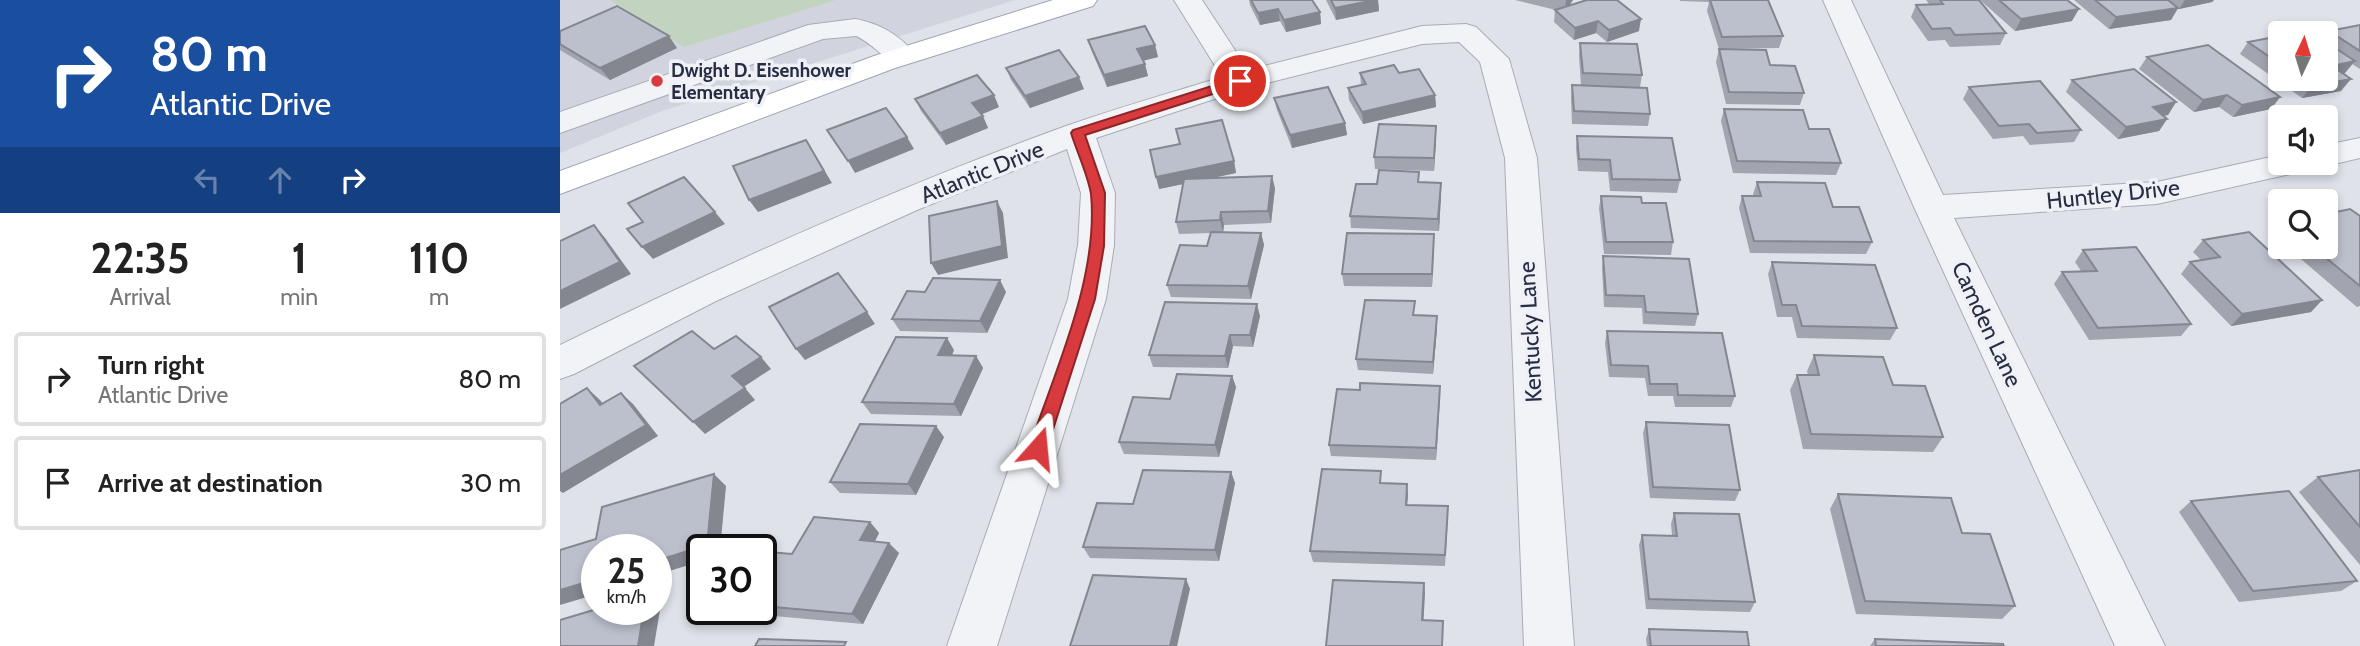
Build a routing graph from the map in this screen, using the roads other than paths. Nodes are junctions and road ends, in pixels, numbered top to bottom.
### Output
1 (1083, 0) edge
2 (1188, 0) edge
3 (1837, 0) edge
4 (1466, 33) joint
5 (901, 56) junction
6 (1240, 81) junction
7 (560, 122) edge
8 (1078, 133) junction
9 (2360, 148) edge
10 (2338, 153) edge
11 (2268, 168) edge
12 (560, 183) edge
13 (1931, 207) junction
14 (560, 363) edge
15 (972, 646) edge
16 (1549, 646) edge
17 (2140, 646) edge

1 - 5 main road
2 - 6 street
3 - 13 street, Camden Lane
4 - 6 street, Atlantic Drive
4 - 16 street, Kentucky Lane
5 - 7 street
5 - 12 main road
6 - 8 street, Atlantic Drive
8 - 14 street, Atlantic Drive
8 - 15 street
9 - 10 street
11 - 13 street, Huntley Drive
13 - 17 street, Camden Lane

